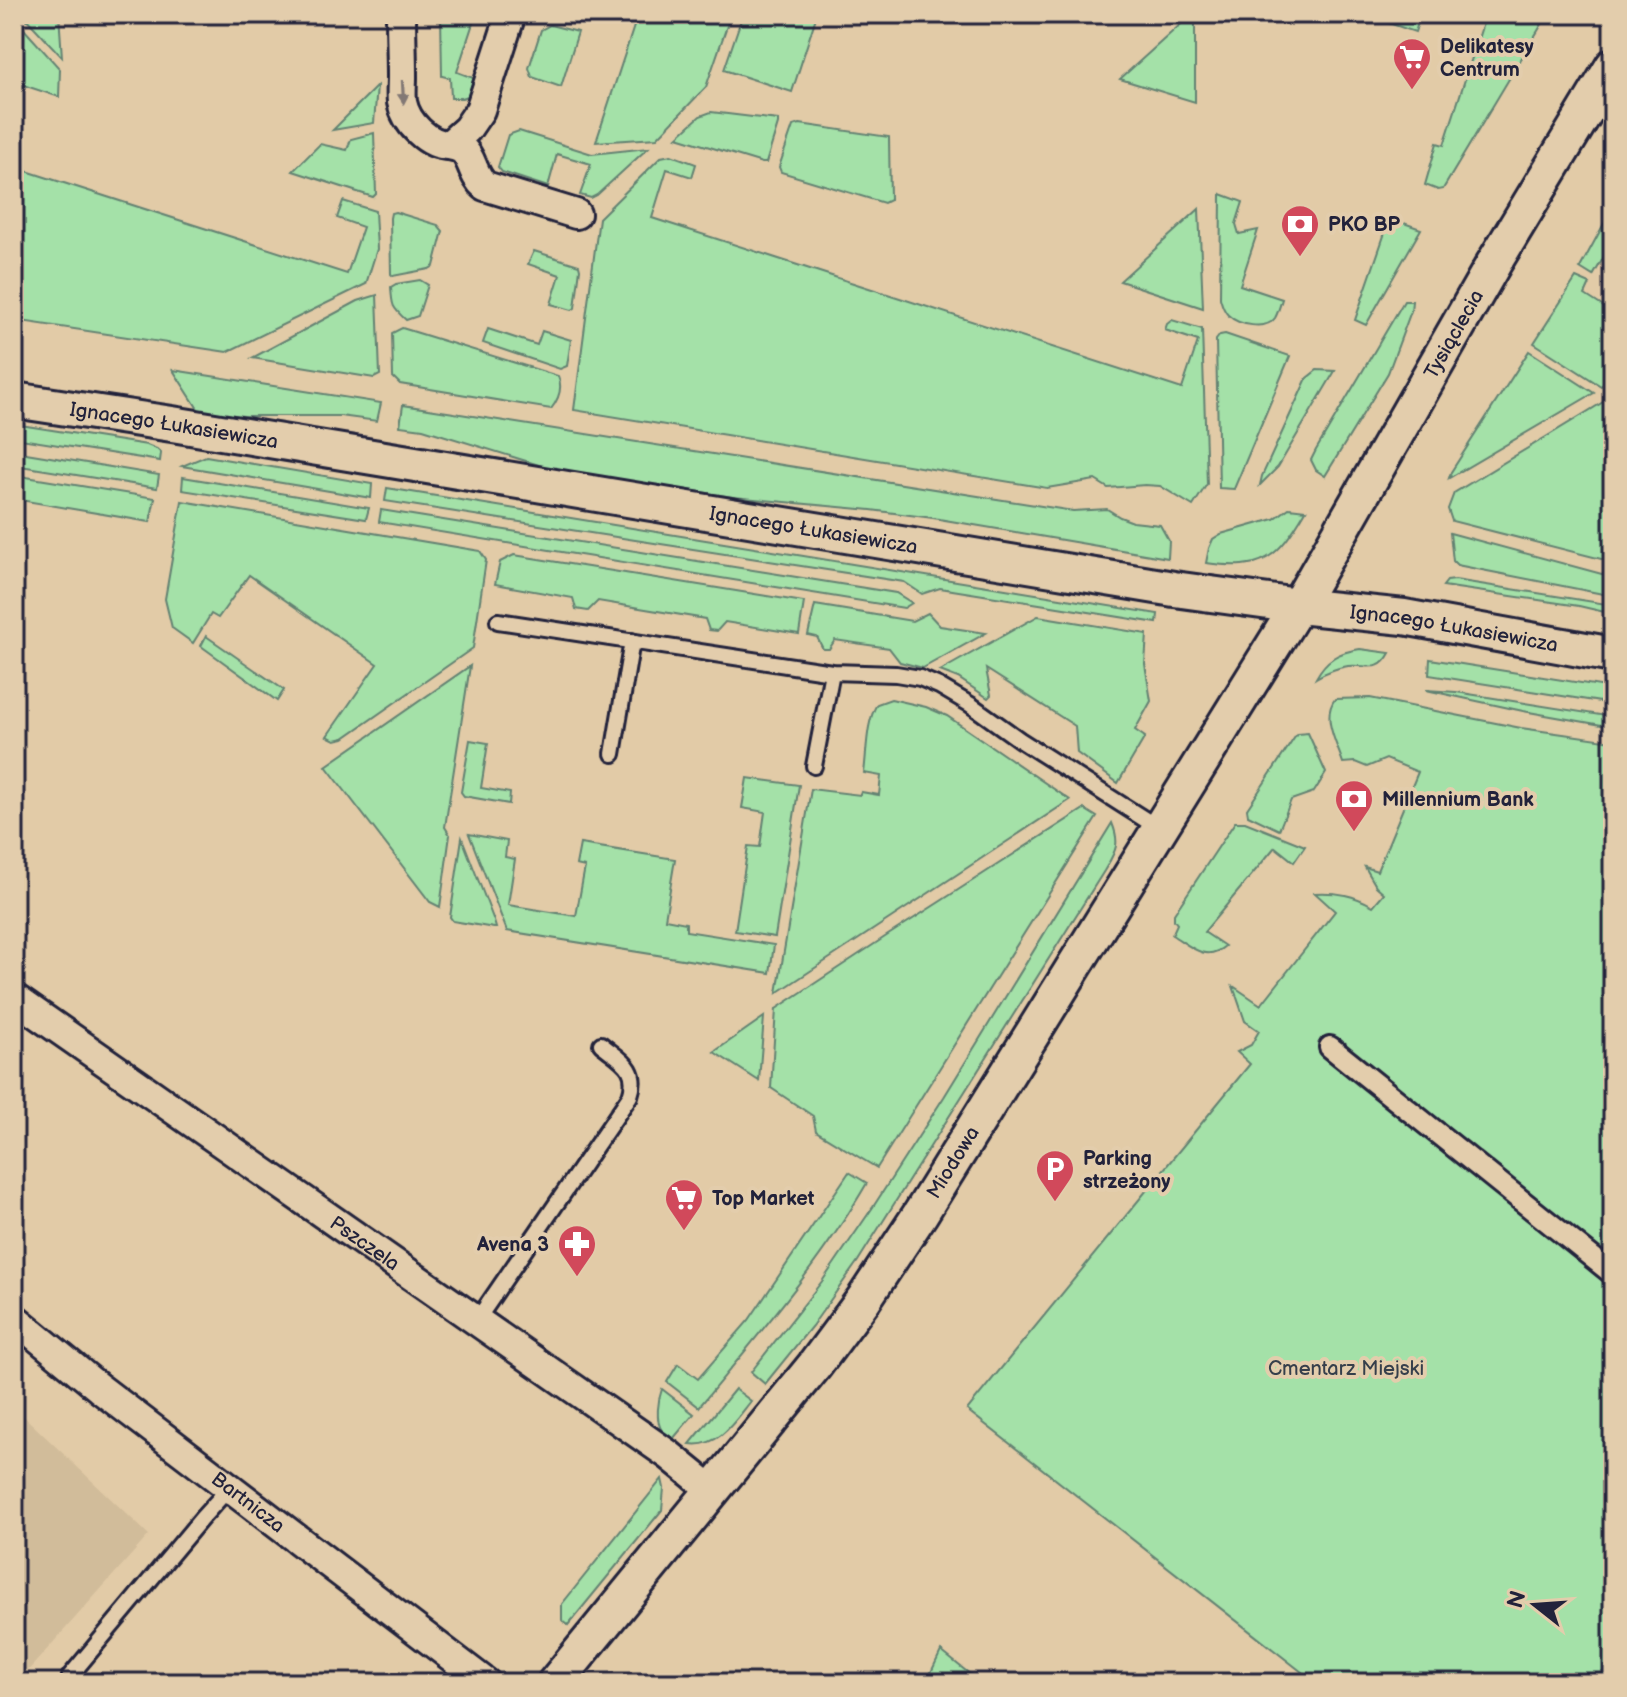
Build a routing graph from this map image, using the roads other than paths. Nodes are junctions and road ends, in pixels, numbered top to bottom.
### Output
1 (401, 14) edge
2 (511, 14) edge
3 (1613, 66) edge
4 (449, 145) junction
5 (576, 214) dead end
6 (14, 400) edge
7 (1298, 606) junction
8 (498, 621) dead end
9 (632, 641) junction
10 (1613, 655) edge
11 (832, 672) junction
12 (613, 754) dead end
13 (814, 766) dead end
14 (1160, 829) junction
15 (14, 998) edge
16 (601, 1044) dead end
17 (1330, 1047) dead end
18 (1613, 1274) edge
19 (14, 1318) edge
20 (477, 1320) junction
21 (229, 1488) junction
22 (712, 1490) junction
23 (72, 1683) edge
24 (486, 1683) edge
25 (555, 1683) edge

1 -> 4 street
2 - 4 street
3 - 7 street, Tysiąclecia
4 - 5 street
6 - 7 street, Ignacego Łukasiewicza
7 - 10 street, Ignacego Łukasiewicza
7 - 14 street, Miodowa
8 - 9 lane
9 - 11 lane
9 - 12 lane
11 - 13 lane
11 - 14 lane
14 - 22 street, Miodowa
15 - 20 street, Pszczela
16 - 20 lane
17 - 18 street
19 - 21 street, Bartnicza
20 - 22 street, Pszczela
21 - 23 lane
21 - 24 street, Bartnicza
22 - 25 street, Miodowa

